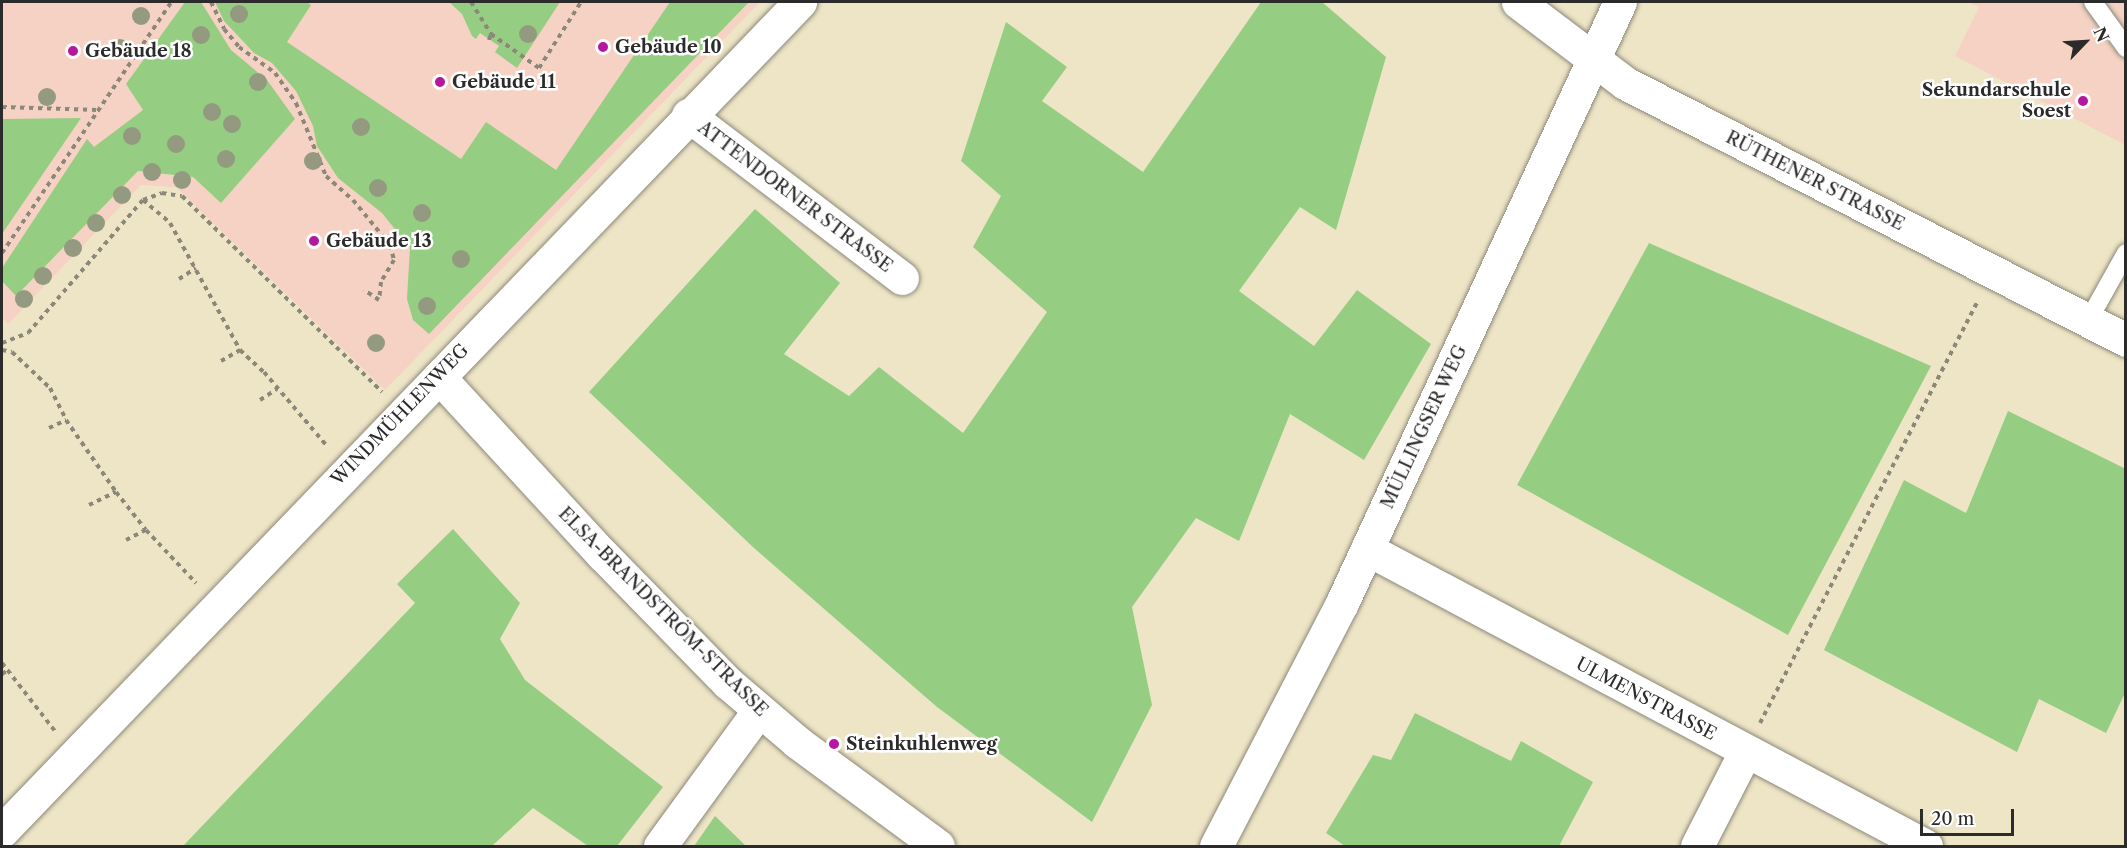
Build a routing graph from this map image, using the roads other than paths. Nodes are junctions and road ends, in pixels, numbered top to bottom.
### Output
1 (800, 2) edge
2 (1518, 2) edge
3 (1620, 2) edge
4 (2093, 2) edge
5 (2126, 48) edge
6 (1594, 61) junction
7 (688, 115) junction
8 (2126, 253) edge
9 (902, 278) dead end
10 (2088, 321) junction
11 (2126, 340) edge
12 (439, 376) junction
13 (1367, 549) junction
14 (759, 710) junction
15 (1745, 752) junction
16 (2, 831) edge
17 (660, 846) edge
18 (938, 846) edge
19 (1216, 846) edge
20 (1697, 846) edge
21 (1926, 846) edge

1 - 7 street, WINDMÜHLENWEG
2 - 6 street, RÜTHENER STRASSE
3 - 6 street, MÜLLINGSER WEG
4 - 5 lane
6 - 10 street, RÜTHENER STRASSE
6 - 13 street, MÜLLINGSER WEG
7 - 9 street, ATTENDORNER STRASSE
7 - 12 street, WINDMÜHLENWEG
8 - 10 lane
10 - 11 street, RÜTHENER STRASSE
12 - 14 street, ELSA-BRANDSTRÖM-STRASSE
12 - 16 street, WINDMÜHLENWEG
13 - 15 street, ULMENSTRASSE
13 - 19 street, MÜLLINGSER WEG
14 - 17 street
14 - 18 street, ELSA-BRANDSTRÖM-STRASSE
15 - 20 street
15 - 21 street, ULMENSTRASSE

